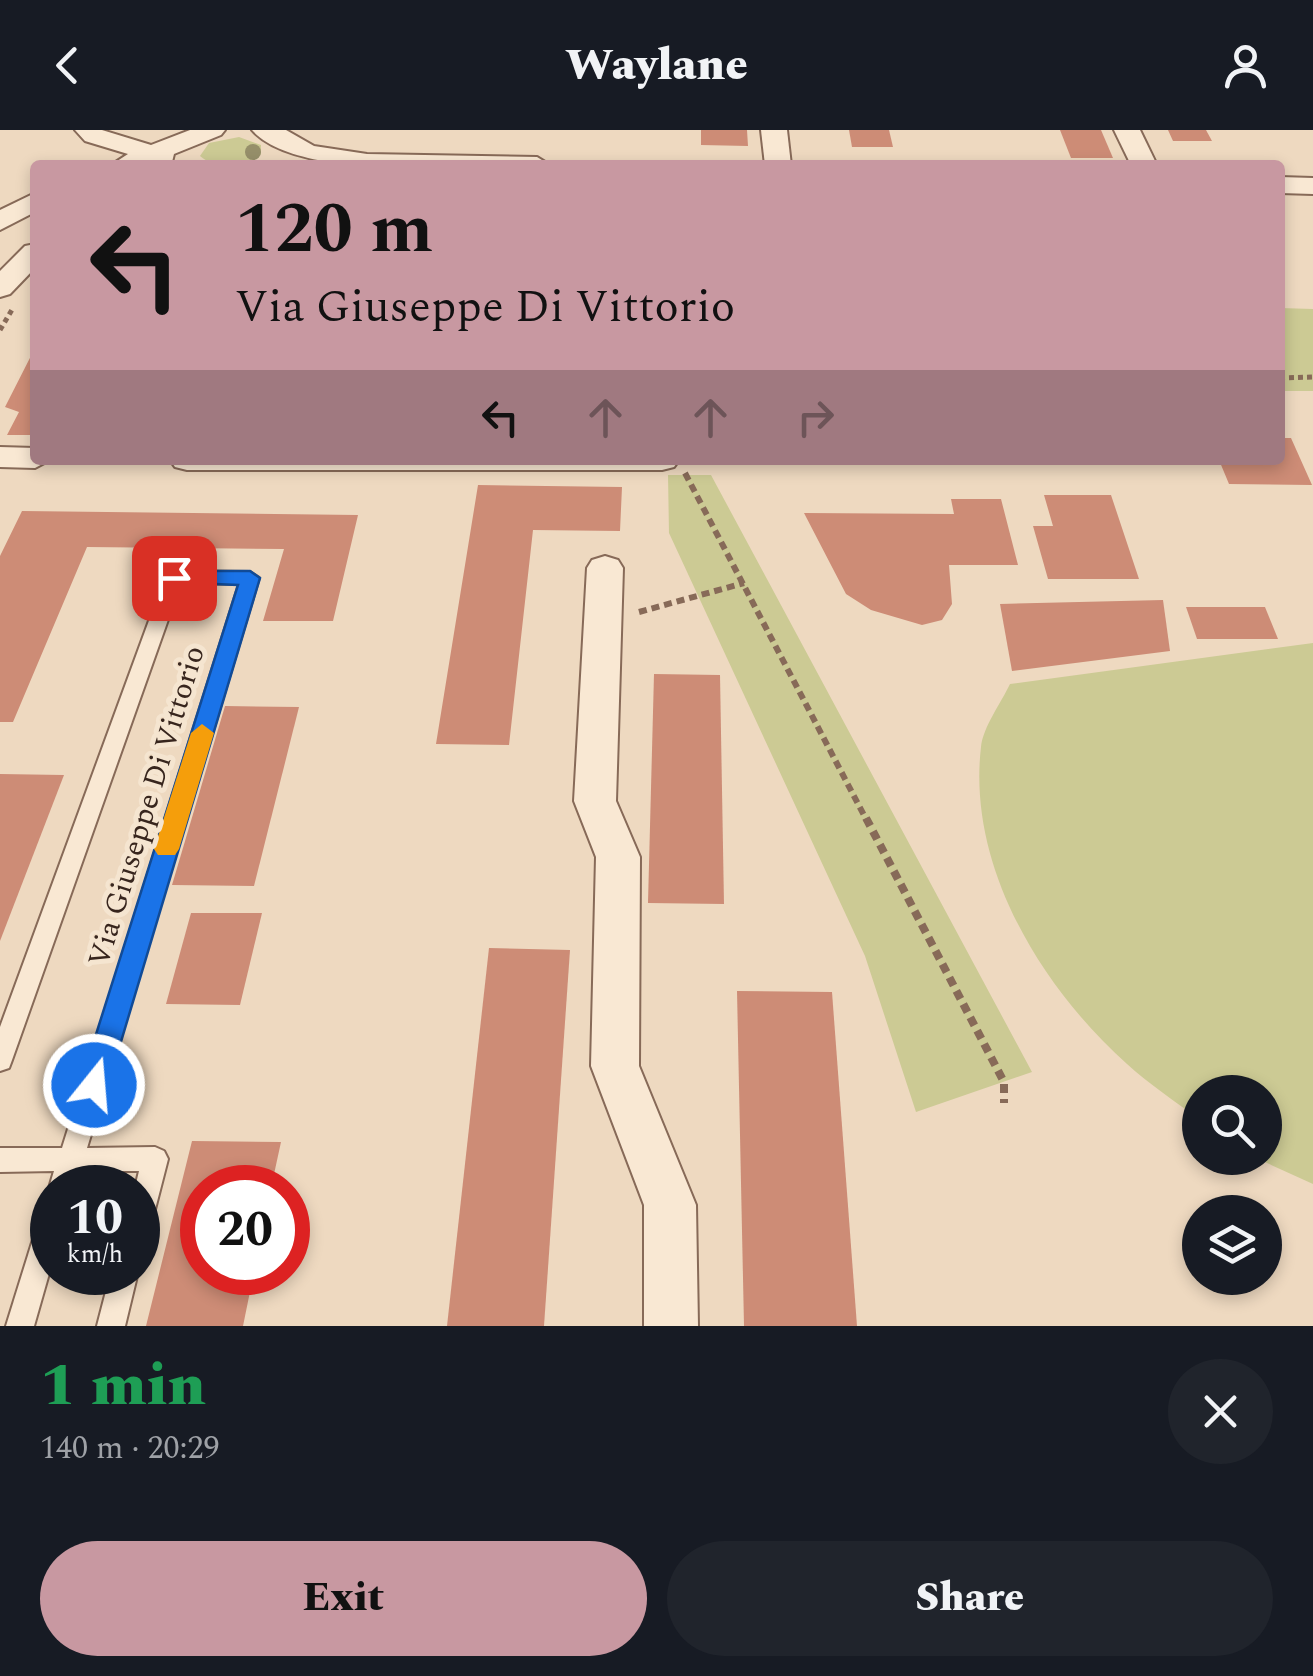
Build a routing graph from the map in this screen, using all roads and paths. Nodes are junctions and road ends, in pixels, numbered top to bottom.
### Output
1 (88, 130) edge
2 (774, 130) edge
3 (1127, 130) edge
4 (362, 137) dead end
5 (281, 142) edge
6 (183, 147) edge
7 (120, 153) edge
8 (485, 159) edge
9 (777, 160) edge
10 (1142, 160) edge
11 (1285, 185) edge
12 (1313, 186) edge
13 (30, 204) edge
14 (1285, 205) edge
15 (1313, 206) edge
16 (2, 219) edge
17 (30, 226) edge
18 (30, 257) edge
19 (0, 288) edge
20 (1313, 377) edge
21 (1285, 378) edge
22 (535, 465) edge
23 (674, 467) edge
24 (606, 568) dead end
25 (744, 582) junction
26 (602, 622) junction
27 (0, 1060) edge
28 (1004, 1103) dead end
29 (72, 1157) junction
30 (0, 1160) edge
31 (69, 1165) edge
32 (153, 1165) edge
33 (30, 1293) edge
34 (119, 1295) edge
35 (20, 1326) edge
36 (110, 1326) edge
37 (670, 1326) edge

1 - 7 street
2 - 9 street
3 - 10 street
4 - 8 street
5 - 8 street
6 - 7 street
6 - 7 street
11 - 12 street
13 - 16 street
14 - 15 street
16 - 17 street
18 - 19 street
20 - 21 path
22 - 23 street
23 - 25 path
24 - 26 street
25 - 26 path
25 - 28 path
26 - 37 street
27 - 29 lane, Via Giuseppe Di Vittorio
29 - 30 lane
29 - 31 lane, Via Giuseppe Di Vittorio
29 - 32 lane
33 - 35 lane
34 - 36 lane

